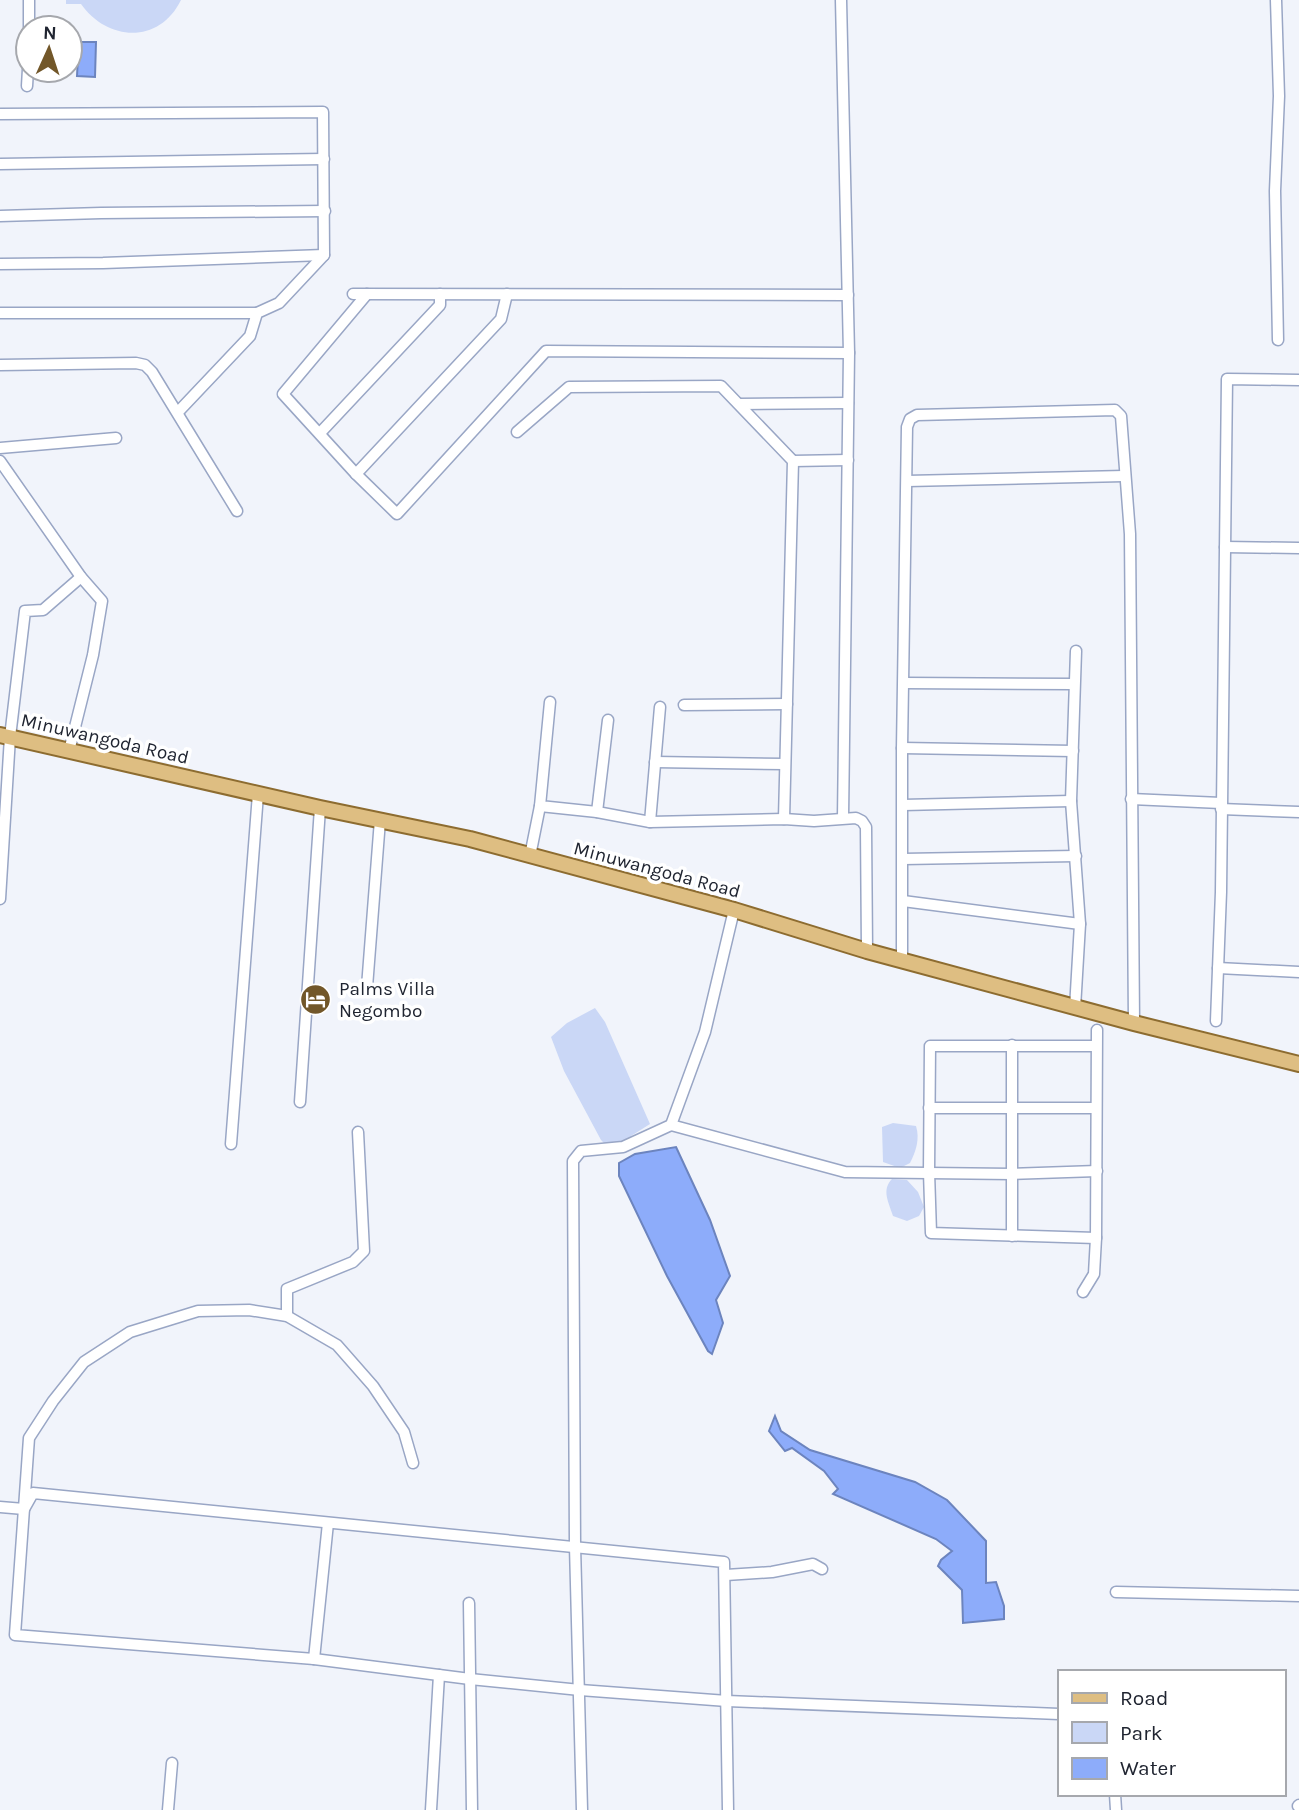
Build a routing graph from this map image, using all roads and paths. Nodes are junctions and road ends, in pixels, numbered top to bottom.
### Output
1 (841, 0) edge
2 (1276, 0) edge
3 (0, 114) edge
4 (324, 159) junction
5 (0, 164) edge
6 (325, 211) junction
7 (0, 216) edge
8 (324, 255) junction
9 (0, 264) edge
10 (353, 294) dead end
11 (367, 294) junction
12 (440, 294) junction
13 (507, 294) junction
14 (848, 295) junction
15 (0, 313) edge
16 (257, 313) junction
17 (1278, 340) dead end
18 (849, 353) junction
19 (0, 365) edge
20 (1299, 380) edge
21 (848, 403) junction
22 (739, 404) junction
23 (178, 412) junction
24 (517, 432) dead end
25 (320, 433) junction
26 (116, 438) dead end
27 (0, 448) edge
28 (848, 460) junction
29 (0, 461) edge
30 (793, 461) junction
31 (356, 474) junction
32 (1124, 476) junction
33 (907, 481) junction
34 (237, 511) dead end
35 (1225, 547) junction
36 (1299, 548) edge
37 (80, 577) junction
38 (1076, 651) dead end
39 (904, 683) junction
40 (1074, 684) junction
41 (550, 702) dead end
42 (787, 704) junction
43 (684, 705) dead end
44 (660, 707) dead end
45 (608, 720) dead end
46 (5, 736) edge
47 (902, 748) junction
48 (69, 751) junction
49 (1073, 751) junction
50 (654, 762) junction
51 (784, 764) junction
52 (258, 794) junction
53 (1131, 799) junction
54 (1071, 801) junction
55 (903, 805) junction
56 (540, 806) junction
57 (1221, 806) junction
58 (320, 808) junction
59 (597, 812) junction
60 (1299, 812) edge
61 (844, 818) junction
62 (784, 819) junction
63 (380, 820) junction
64 (650, 822) junction
65 (530, 856) junction
66 (1076, 856) junction
67 (903, 859) junction
68 (0, 899) edge
69 (903, 901) junction
70 (734, 910) junction
71 (1080, 924) junction
72 (867, 951) junction
73 (902, 958) junction
74 (1218, 968) junction
75 (1299, 972) edge
76 (367, 987) dead end
77 (1075, 1007) junction
78 (1216, 1021) dead end
79 (1134, 1024) junction
80 (1097, 1030) dead end
81 (1012, 1045) junction
82 (1095, 1046) junction
83 (1299, 1064) edge
84 (300, 1102) dead end
85 (929, 1108) junction
86 (1012, 1108) junction
87 (1095, 1108) junction
88 (671, 1125) junction
89 (358, 1132) dead end
90 (231, 1144) dead end
91 (1097, 1171) junction
92 (929, 1172) junction
93 (1012, 1174) junction
94 (1012, 1236) junction
95 (1096, 1238) junction
96 (1083, 1292) dead end
97 (287, 1316) junction
98 (413, 1464) dead end
99 (0, 1507) edge
100 (24, 1509) junction
101 (328, 1522) junction
102 (575, 1546) junction
103 (822, 1569) dead end
104 (726, 1575) junction
105 (1116, 1592) dead end
106 (1299, 1596) edge
107 (469, 1603) dead end
108 (314, 1660) junction
109 (439, 1675) junction
110 (470, 1679) junction
111 (580, 1690) junction
112 (727, 1701) junction
113 (1058, 1714) edge
114 (172, 1763) dead end
115 (168, 1810) edge
116 (431, 1810) edge
117 (472, 1810) edge
118 (582, 1810) edge
119 (728, 1810) edge

1 - 14 street
2 - 17 street
3 - 4 street
4 - 5 street
4 - 6 street
6 - 7 street
6 - 8 street
8 - 9 street
8 - 16 street
10 - 11 street
11 - 12 street
11 - 25 street
12 - 13 street
12 - 25 street
13 - 14 street
13 - 31 street
14 - 18 street
15 - 16 street
16 - 23 street
18 - 21 street
18 - 31 street
19 - 23 street
20 - 35 street
21 - 22 street
21 - 28 street
22 - 24 street
22 - 30 street
23 - 34 street
25 - 31 street
26 - 27 street
28 - 30 street
28 - 61 street
29 - 37 street
30 - 42 street
32 - 33 street
32 - 33 street
32 - 53 street
33 - 39 street
35 - 36 street
35 - 57 street
37 - 46 street
37 - 48 street
38 - 40 street
39 - 40 street
39 - 47 street
40 - 49 street
41 - 56 street
42 - 43 street
42 - 51 street
44 - 50 street
45 - 59 street
46 - 48 main road, Minuwangoda Road
46 - 68 street
47 - 49 street
47 - 55 street
48 - 52 main road, Minuwangoda Road
49 - 54 street
50 - 51 street
50 - 64 street
51 - 62 street
52 - 58 main road, Minuwangoda Road
52 - 90 street
53 - 57 street
53 - 79 street
54 - 55 street
54 - 66 street
55 - 67 street
56 - 59 street
56 - 65 street
57 - 60 street
57 - 74 street
58 - 63 main road, Minuwangoda Road
58 - 84 street
59 - 64 street
61 - 62 street
61 - 72 street
62 - 64 street
63 - 65 main road, Minuwangoda Road
63 - 76 street
65 - 70 main road, Minuwangoda Road
66 - 67 street
66 - 71 street
67 - 69 street
69 - 71 street
69 - 73 street
70 - 72 main road, Minuwangoda Road
70 - 88 street
71 - 77 street
72 - 73 main road, Minuwangoda Road
73 - 77 main road, Minuwangoda Road
74 - 75 street
74 - 78 street
77 - 79 main road, Minuwangoda Road
79 - 83 main road, Minuwangoda Road
80 - 82 street
81 - 82 street
81 - 85 street
81 - 86 street
82 - 87 street
85 - 86 street
85 - 92 street
86 - 87 street
86 - 93 street
87 - 91 street
88 - 92 street
88 - 102 street
89 - 97 street
91 - 93 street
91 - 95 street
92 - 93 street
92 - 94 street
93 - 94 street
94 - 95 street
95 - 96 street
97 - 98 street
97 - 100 street
99 - 100 street
100 - 101 street
100 - 108 street
101 - 102 street
101 - 108 street
102 - 104 street
102 - 111 street
103 - 104 street
104 - 112 street
105 - 106 street
107 - 110 street
108 - 109 street
109 - 110 street
109 - 116 street
110 - 111 street
110 - 117 street
111 - 112 street
111 - 118 street
112 - 113 street
112 - 119 street
114 - 115 street

